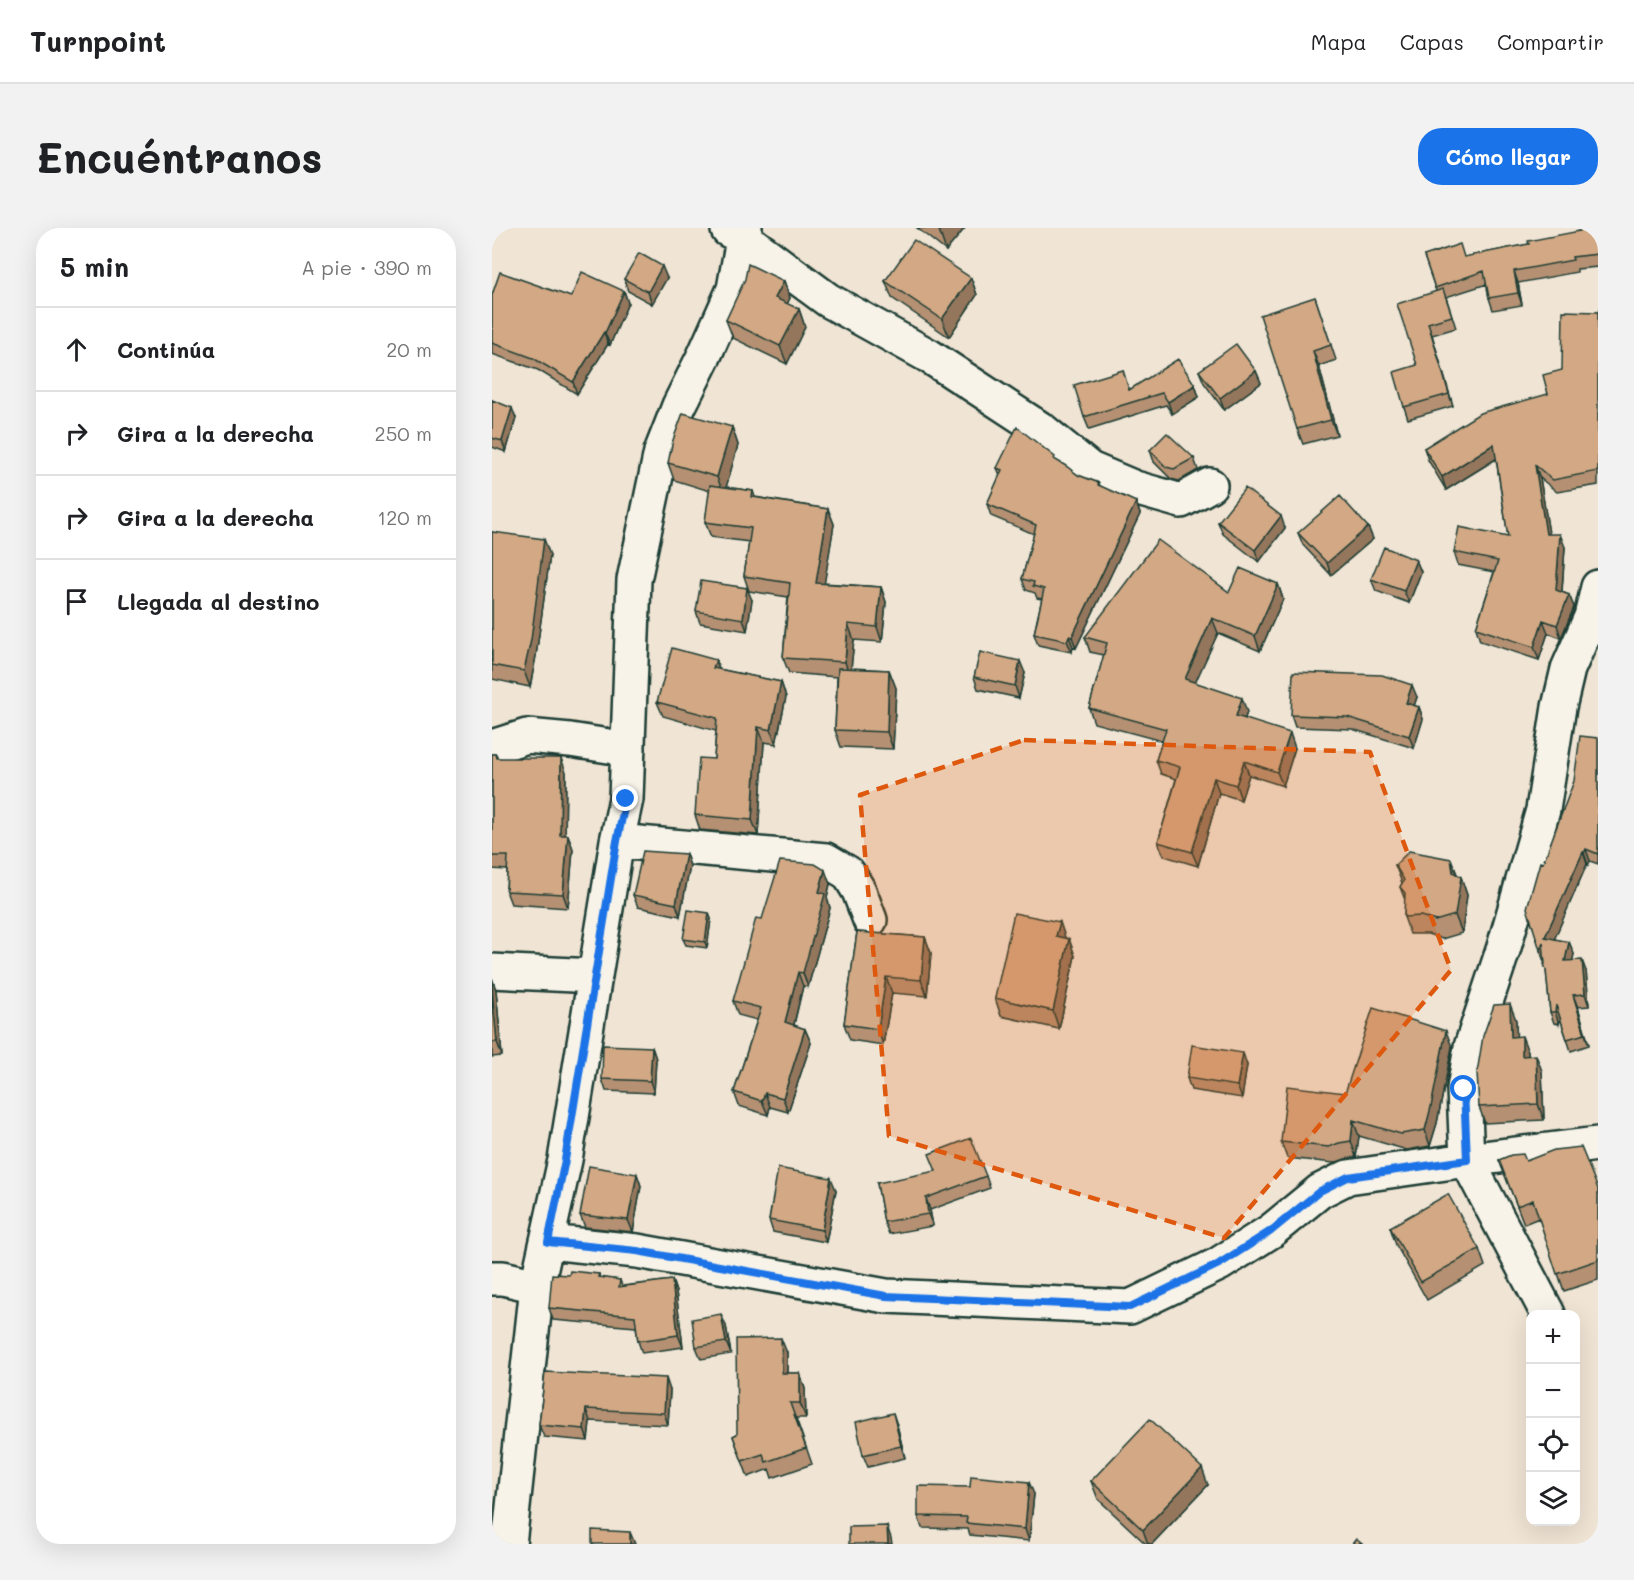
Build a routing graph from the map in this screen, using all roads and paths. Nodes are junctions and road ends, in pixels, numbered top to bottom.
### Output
1 (737, 231) edge
2 (1210, 485) dead end
3 (1598, 587) edge
4 (492, 747) edge
5 (628, 749) junction
6 (617, 841) junction
7 (870, 920) dead end
8 (492, 971) edge
9 (595, 976) junction
10 (1598, 1144) edge
11 (1467, 1160) junction
12 (548, 1242) junction
13 (492, 1278) edge
14 (537, 1286) junction
15 (1546, 1310) edge
16 (509, 1544) edge

1 - 2 street
1 - 5 street
3 - 11 street
4 - 5 street
5 - 6 street
6 - 7 street
6 - 9 street
8 - 9 street
9 - 12 street
10 - 11 street
11 - 12 street
11 - 15 street
12 - 14 street
13 - 14 street
14 - 16 street

